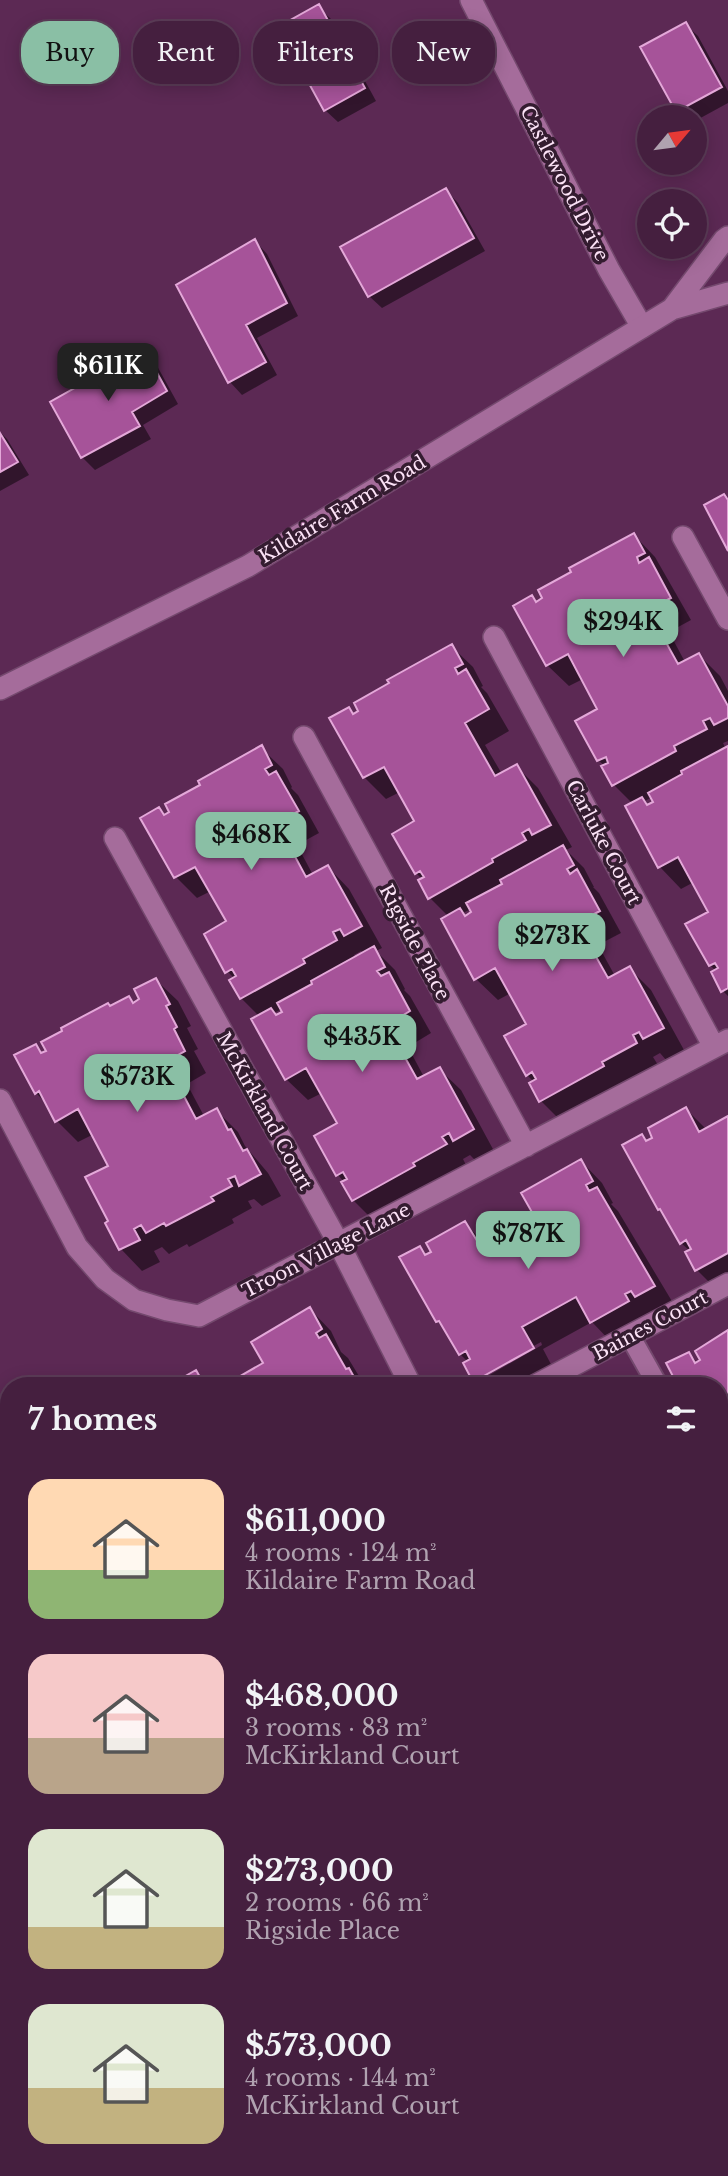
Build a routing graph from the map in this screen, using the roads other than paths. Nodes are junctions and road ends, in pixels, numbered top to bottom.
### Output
1 (471, 0) edge
2 (728, 237) edge
3 (728, 293) edge
4 (672, 309) junction
5 (642, 327) junction
6 (683, 537) dead end
7 (728, 619) edge
8 (494, 637) dead end
9 (0, 689) edge
10 (304, 737) dead end
11 (116, 838) dead end
12 (721, 1043) edge
13 (0, 1100) edge
14 (526, 1146) junction
15 (339, 1244) junction
16 (728, 1284) edge
17 (630, 1336) junction
18 (406, 1377) edge
19 (551, 1377) edge
20 (653, 1377) edge

1 - 5 street, Castlewood Drive
2 - 4 street, Kildaire Farm Road
3 - 4 street, Kildaire Farm Road
4 - 5 street, Kildaire Farm Road
5 - 9 street, Kildaire Farm Road
6 - 7 street
8 - 12 street, Carluke Court
10 - 14 street, Rigside Place
11 - 15 street, McKirkland Court
12 - 14 street, Troon Village Lane
13 - 15 street, Troon Village Lane
14 - 15 street, Troon Village Lane
15 - 18 street, McKirkland Court
16 - 17 street, Baines Court
17 - 19 street, Baines Court
17 - 20 lane

